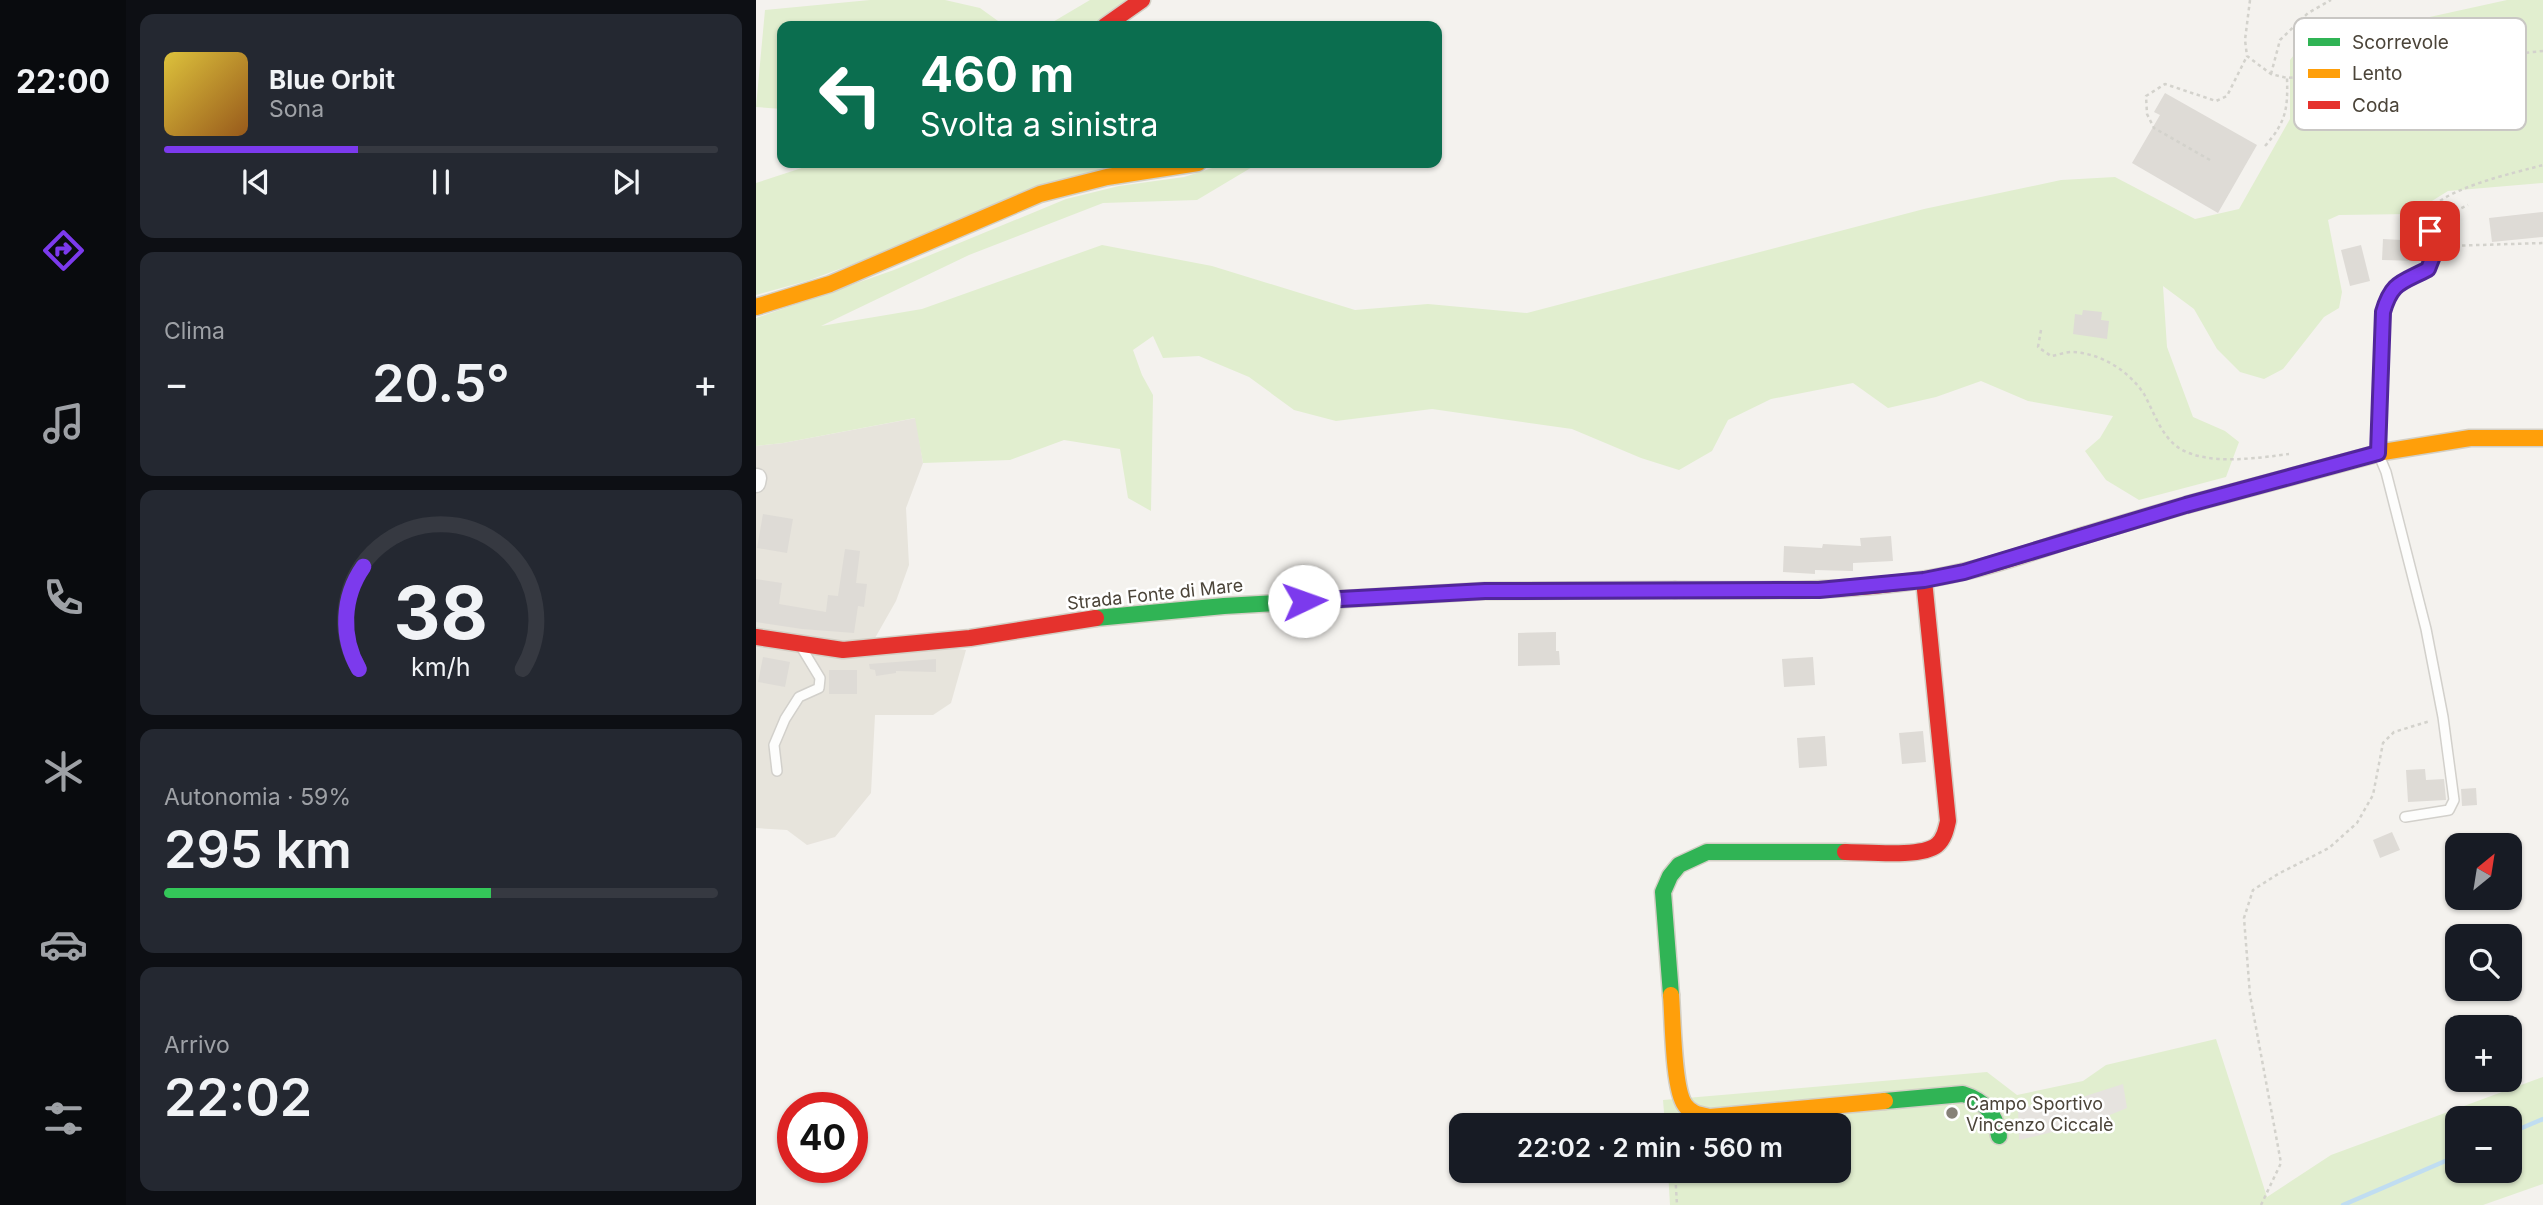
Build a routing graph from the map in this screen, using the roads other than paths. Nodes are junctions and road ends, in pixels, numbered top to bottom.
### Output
1 (1142, 0) edge
2 (1112, 21) edge
3 (1166, 168) edge
4 (2423, 226) road end
5 (756, 307) edge
6 (2543, 438) edge
7 (2378, 453) junction
8 (1924, 580) junction
9 (756, 637) edge
10 (800, 645) junction
11 (777, 771) dead end
12 (2405, 817) dead end
13 (1999, 1136) dead end

1 - 2 street
3 - 5 street
4 - 7 lane
6 - 7 street, Strada Fonte di Mare
7 - 8 street, Strada Fonte di Mare
7 - 12 lane
8 - 10 street, Strada Fonte di Mare
8 - 13 street
9 - 10 street, Strada Fonte di Mare
10 - 11 lane

